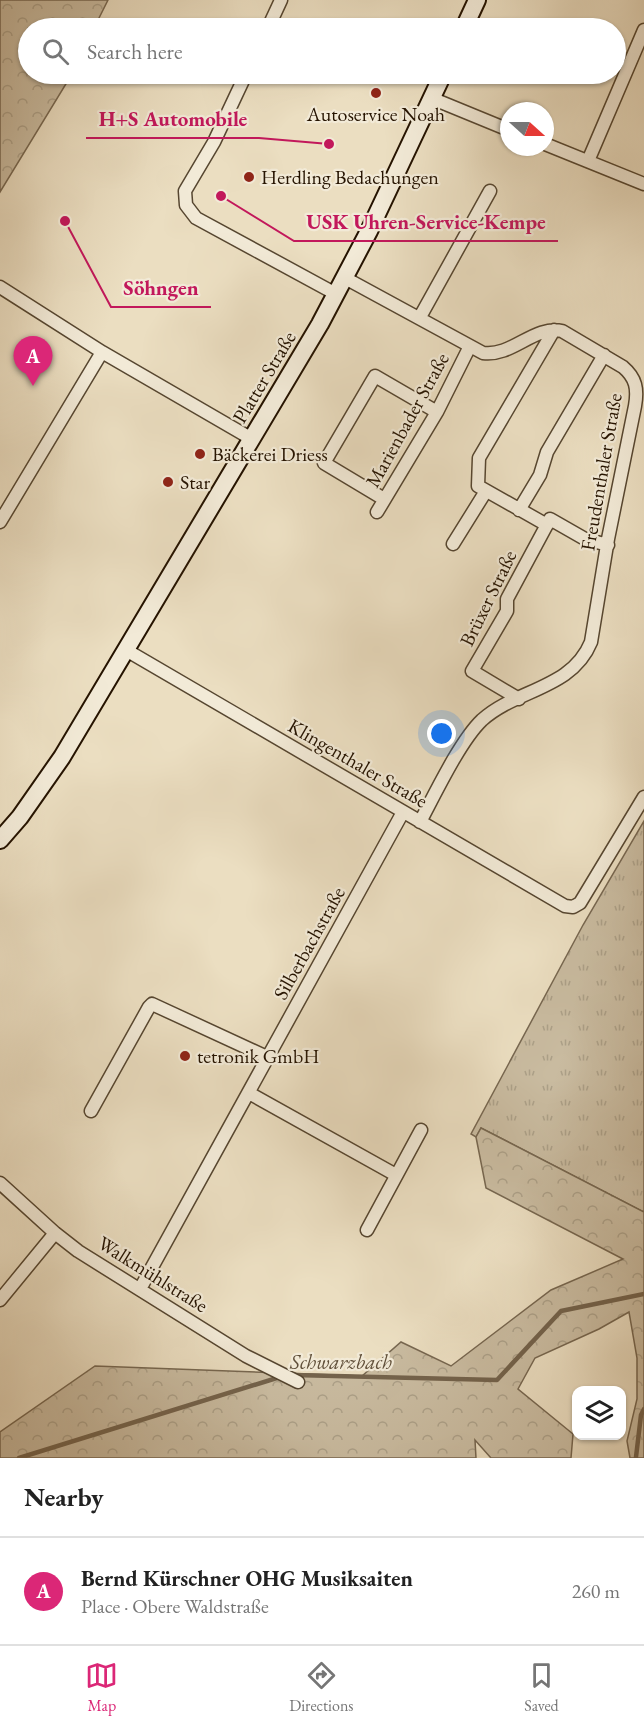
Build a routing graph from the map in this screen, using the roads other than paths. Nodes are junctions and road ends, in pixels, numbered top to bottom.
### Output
1 (281, 0) edge
2 (477, 0) edge
3 (273, 18) edge
4 (469, 18) edge
5 (644, 30) edge
6 (626, 72) edge
7 (241, 84) edge
8 (438, 84) edge
9 (621, 84) edge
10 (431, 98) junction
11 (500, 126) edge
12 (554, 148) edge
13 (588, 161) junction
14 (644, 184) edge
15 (490, 191) dead end
16 (345, 278) junction
17 (0, 287) edge
18 (336, 294) junction
19 (420, 317) junction
20 (554, 330) junction
21 (470, 346) junction
22 (102, 351) junction
23 (604, 355) junction
24 (437, 412) junction
25 (252, 439) junction
26 (486, 490) junction
27 (384, 499) junction
28 (519, 510) junction
29 (377, 512) dead end
30 (0, 522) edge
31 (546, 525) junction
32 (453, 544) dead end
33 (608, 545) junction
34 (126, 650) junction
35 (519, 699) junction
36 (644, 797) edge
37 (403, 812) junction
38 (420, 822) junction
39 (0, 840) edge
40 (269, 1058) junction
41 (249, 1093) junction
42 (91, 1111) dead end
43 (421, 1131) dead end
44 (396, 1175) junction
45 (0, 1183) edge
46 (367, 1230) dead end
47 (55, 1233) junction
48 (140, 1289) junction
49 (0, 1300) edge
50 (298, 1382) dead end

1 - 3 street
2 - 4 main road
5 - 6 street
7 - 18 street
8 - 10 main road, Platter Straße
9 - 13 street
10 - 11 street
10 - 16 main road, Platter Straße
12 - 13 street
13 - 14 street
15 - 19 street
16 - 18 main road, Platter Straße
16 - 19 street
17 - 22 street
18 - 25 main road, Platter Straße
19 - 21 street
20 - 21 street
20 - 23 street, Freudenthaler Straße
20 - 26 street
21 - 24 street, Marienbader Straße
22 - 25 street
22 - 30 street
23 - 28 street
23 - 33 street, Freudenthaler Straße
24 - 27 street, Marienbader Straße
24 - 27 street
25 - 34 main road, Platter Straße
26 - 28 street
26 - 32 street
27 - 29 street, Marienbader Straße
28 - 31 street
31 - 33 street
31 - 35 street, Brüxer Straße
33 - 35 street, Freudenthaler Straße
34 - 37 street, Klingenthaler Straße
34 - 39 main road, Platter Straße
35 - 38 street, Freudenthaler Straße
36 - 38 street, Klingenthaler Straße
37 - 38 street, Klingenthaler Straße
37 - 40 street, Silberbachstraße
40 - 41 street, Silberbachstraße
40 - 42 street
41 - 44 street
41 - 48 street, Silberbachstraße
43 - 44 street
44 - 46 street
45 - 47 street, Walkmühlstraße
47 - 48 street, Walkmühlstraße
47 - 49 street
48 - 50 street, Walkmühlstraße

